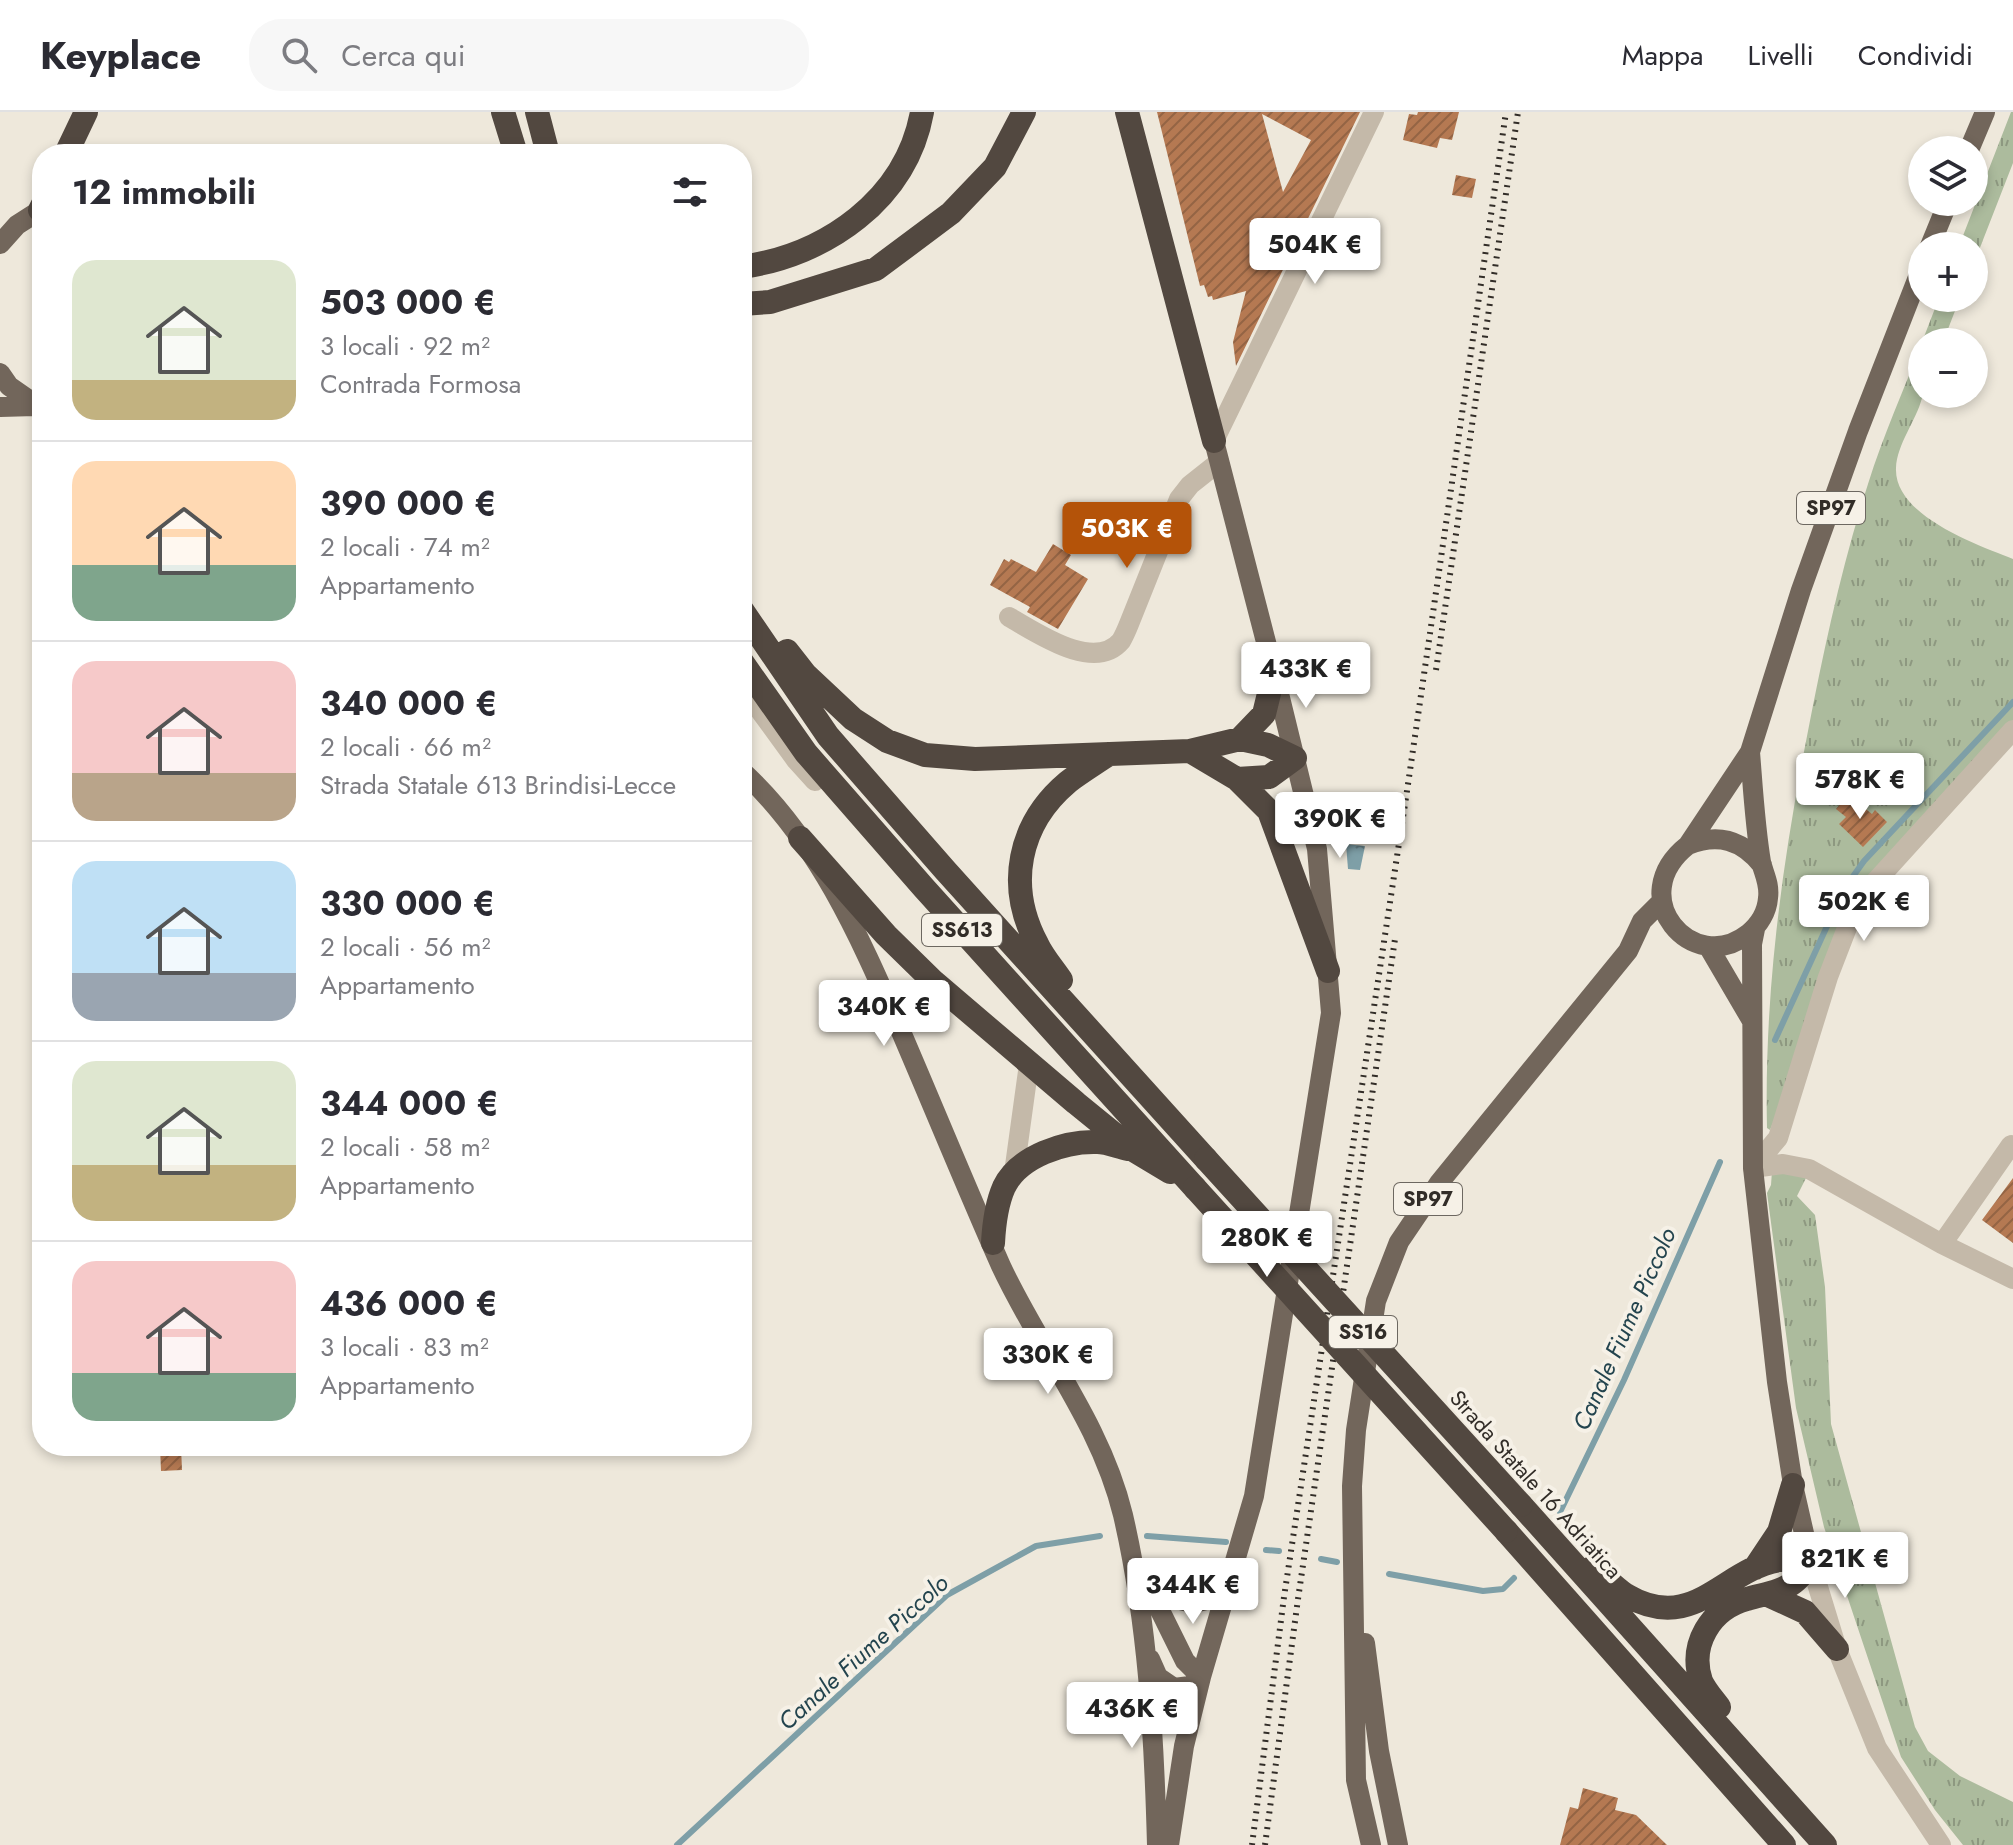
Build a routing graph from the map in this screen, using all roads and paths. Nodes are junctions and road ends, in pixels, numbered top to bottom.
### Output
1 (86, 112) edge
2 (503, 112) edge
3 (537, 112) edge
4 (922, 112) edge
5 (1024, 112) edge
6 (1127, 112) edge
7 (1374, 112) edge
8 (1985, 112) edge
9 (1975, 136) edge
10 (71, 144) edge
11 (511, 144) edge
12 (545, 144) edge
13 (32, 214) edge
14 (0, 244) edge
15 (752, 265) edge
16 (752, 303) edge
17 (1908, 303) edge
18 (0, 373) edge
19 (32, 403) edge
20 (0, 407) edge
21 (32, 408) edge
22 (1216, 451) junction
23 (752, 612) edge
24 (1009, 617) dead end
25 (752, 625) edge
26 (1274, 673) junction
27 (752, 676) edge
28 (752, 700) edge
29 (2013, 730) edge
30 (1240, 739) junction
31 (1190, 751) junction
32 (1750, 752) junction
33 (1109, 754) junction
34 (1295, 758) junction
35 (1237, 779) junction
36 (752, 781) edge
37 (800, 838) junction
38 (1688, 845) junction
39 (1762, 865) junction
40 (924, 888) junction
41 (1661, 902) junction
42 (1755, 929) junction
43 (1708, 946) junction
44 (1328, 971) junction
45 (1752, 1021) junction
46 (1112, 1055) junction
47 (1029, 1064) junction
48 (2011, 1145) edge
49 (1135, 1151) junction
50 (1206, 1159) joint
51 (1753, 1168) junction
52 (1014, 1173) junction
53 (1195, 1188) junction
54 (993, 1243) junction
55 (1942, 1244) junction
56 (2013, 1279) edge
57 (1793, 1485) junction
58 (1521, 1505) junction
59 (1352, 1536) junction
60 (1129, 1544) junction
61 (1811, 1564) junction
62 (1755, 1568) junction
63 (1227, 1588) junction
64 (1768, 1595) junction
65 (1837, 1649) junction
66 (1147, 1652) junction
67 (1201, 1677) junction
68 (1772, 1786) junction
69 (1157, 1845) edge
70 (1169, 1845) edge
71 (1371, 1845) edge
72 (1398, 1845) edge
73 (1784, 1845) edge
74 (1825, 1845) edge
75 (1941, 1845) edge

1 - 10 highway
2 - 11 highway
3 - 12 highway
4 - 15 highway
5 - 16 highway
6 - 22 highway
7 - 22 street
8 - 9 main road
13 - 14 main road
17 - 32 main road, SP97
18 - 19 main road
20 - 21 main road
22 - 24 street
22 - 26 main road
23 - 33 highway
25 - 46 highway, SS613
26 - 30 highway
26 - 34 main road
27 - 40 highway, SS613
28 - 40 street
29 - 51 street
30 - 31 highway
30 - 34 highway
31 - 33 highway
31 - 35 highway
32 - 38 main road, SP97
32 - 39 main road, SP97
33 - 46 highway
34 - 35 highway
34 - 44 main road
35 - 44 highway
36 - 37 main road
37 - 47 highway
37 - 54 main road
38 - 39 main road
38 - 41 main road
39 - 42 main road
40 - 53 highway, SS613
41 - 43 main road
41 - 59 main road, SP97
42 - 43 main road
42 - 45 main road
43 - 45 main road
44 - 63 main road
45 - 51 main road
46 - 50 highway, SS613
47 - 49 highway
47 - 52 street
48 - 55 street
49 - 52 highway
49 - 53 highway
50 - 58 highway, Strada Statale 16 Adriatica / SS16, bridge
51 - 55 street
51 - 57 main road
52 - 54 highway
53 - 73 highway, SS16, bridge
54 - 60 main road
55 - 56 street
57 - 61 main road
57 - 62 highway, SS16
58 - 62 highway, SS16
58 - 68 highway, Strada Statale 16 Adriatica / SS16
59 - 71 main road, SP97
59 - 72 main road, SP97
60 - 63 main road
60 - 66 main road
60 - 67 main road
61 - 62 highway, SS16
61 - 64 highway, SS16
61 - 65 street
63 - 67 main road
64 - 65 highway
64 - 68 highway, SS16
65 - 75 street
66 - 67 main road
66 - 69 main road
67 - 70 main road
68 - 74 highway, Strada Statale 16 Adriatica / SS16

